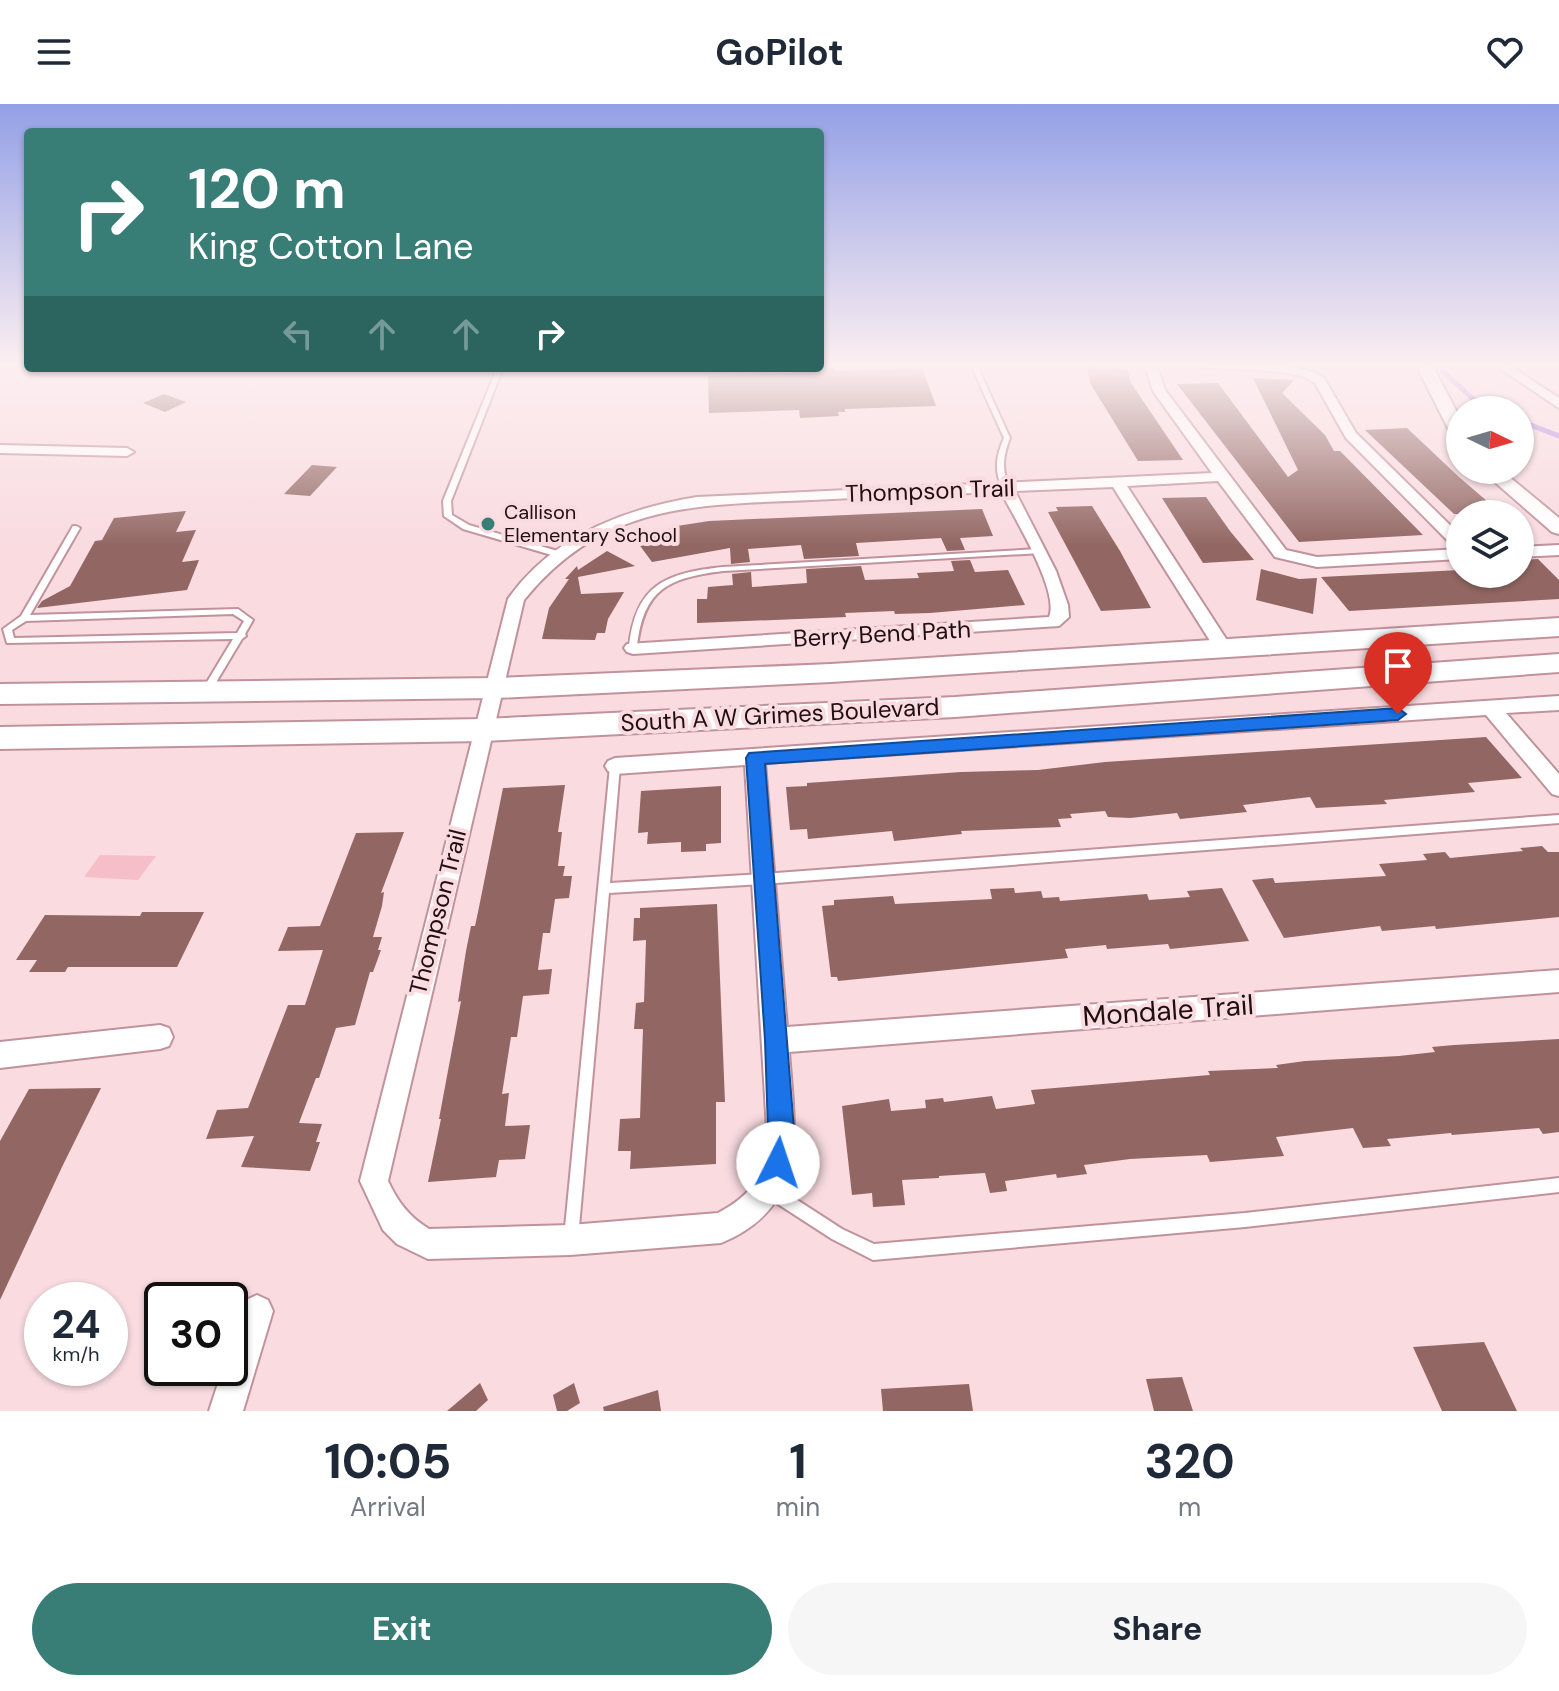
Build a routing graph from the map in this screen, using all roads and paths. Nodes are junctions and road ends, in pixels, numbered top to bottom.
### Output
1 (478, 424) edge
2 (1001, 424) edge
3 (1183, 424) edge
4 (1345, 424) edge
5 (0, 449) edge
6 (127, 452) dead end
7 (1221, 477) junction
8 (1117, 482) junction
9 (1507, 484) edge
10 (1006, 488) junction
11 (76, 528) dead end
12 (1559, 528) edge
13 (1446, 530) edge
14 (1559, 550) edge
15 (1039, 551) junction
16 (1534, 551) edge
17 (558, 554) junction
18 (1446, 555) edge
19 (24, 618) junction
20 (1559, 627) edge
21 (242, 636) junction
22 (633, 648) joint
23 (1223, 648) junction
24 (1559, 663) edge
25 (495, 688) junction
26 (205, 693) junction
27 (0, 694) edge
28 (1559, 703) edge
29 (1490, 707) junction
30 (483, 730) junction
31 (0, 738) edge
32 (755, 758) junction
33 (615, 766) joint
34 (1559, 788) edge
35 (1559, 819) edge
36 (763, 879) junction
37 (606, 888) junction
38 (1559, 981) edge
39 (160, 1037) dead end
40 (777, 1040) junction
41 (0, 1055) edge
42 (1559, 1185) edge
43 (769, 1190) junction
44 (570, 1240) junction
45 (257, 1311) dead end
46 (226, 1411) edge

1 - 17 lane
2 - 10 lane
3 - 7 street
4 - 13 street
5 - 6 street
7 - 8 street, Thompson Trail
7 - 18 street
8 - 10 street, Thompson Trail
8 - 23 street
9 - 12 street
10 - 15 street
10 - 17 street, Thompson Trail
11 - 19 lane
14 - 16 street
15 - 22 lane
15 - 22 street, Berry Bend Path
17 - 25 street, Thompson Trail
19 - 21 lane
19 - 21 lane
20 - 23 main road, South A W Grimes Boulevard
21 - 26 lane
23 - 25 main road, South A W Grimes Boulevard
24 - 30 main road, South A W Grimes Boulevard
25 - 26 main road, South A W Grimes Boulevard
25 - 30 street, Thompson Trail
26 - 27 main road, South A W Grimes Boulevard
28 - 29 street
29 - 32 street
29 - 34 street
30 - 31 main road, South A W Grimes Boulevard
30 - 44 street, Thompson Trail
32 - 33 street
32 - 36 street
33 - 37 lane
35 - 36 lane
36 - 37 lane
36 - 40 street
37 - 44 lane
38 - 40 street, Mondale Trail
39 - 41 street
40 - 43 street
42 - 43 lane
43 - 44 street, Thompson Trail
45 - 46 street

